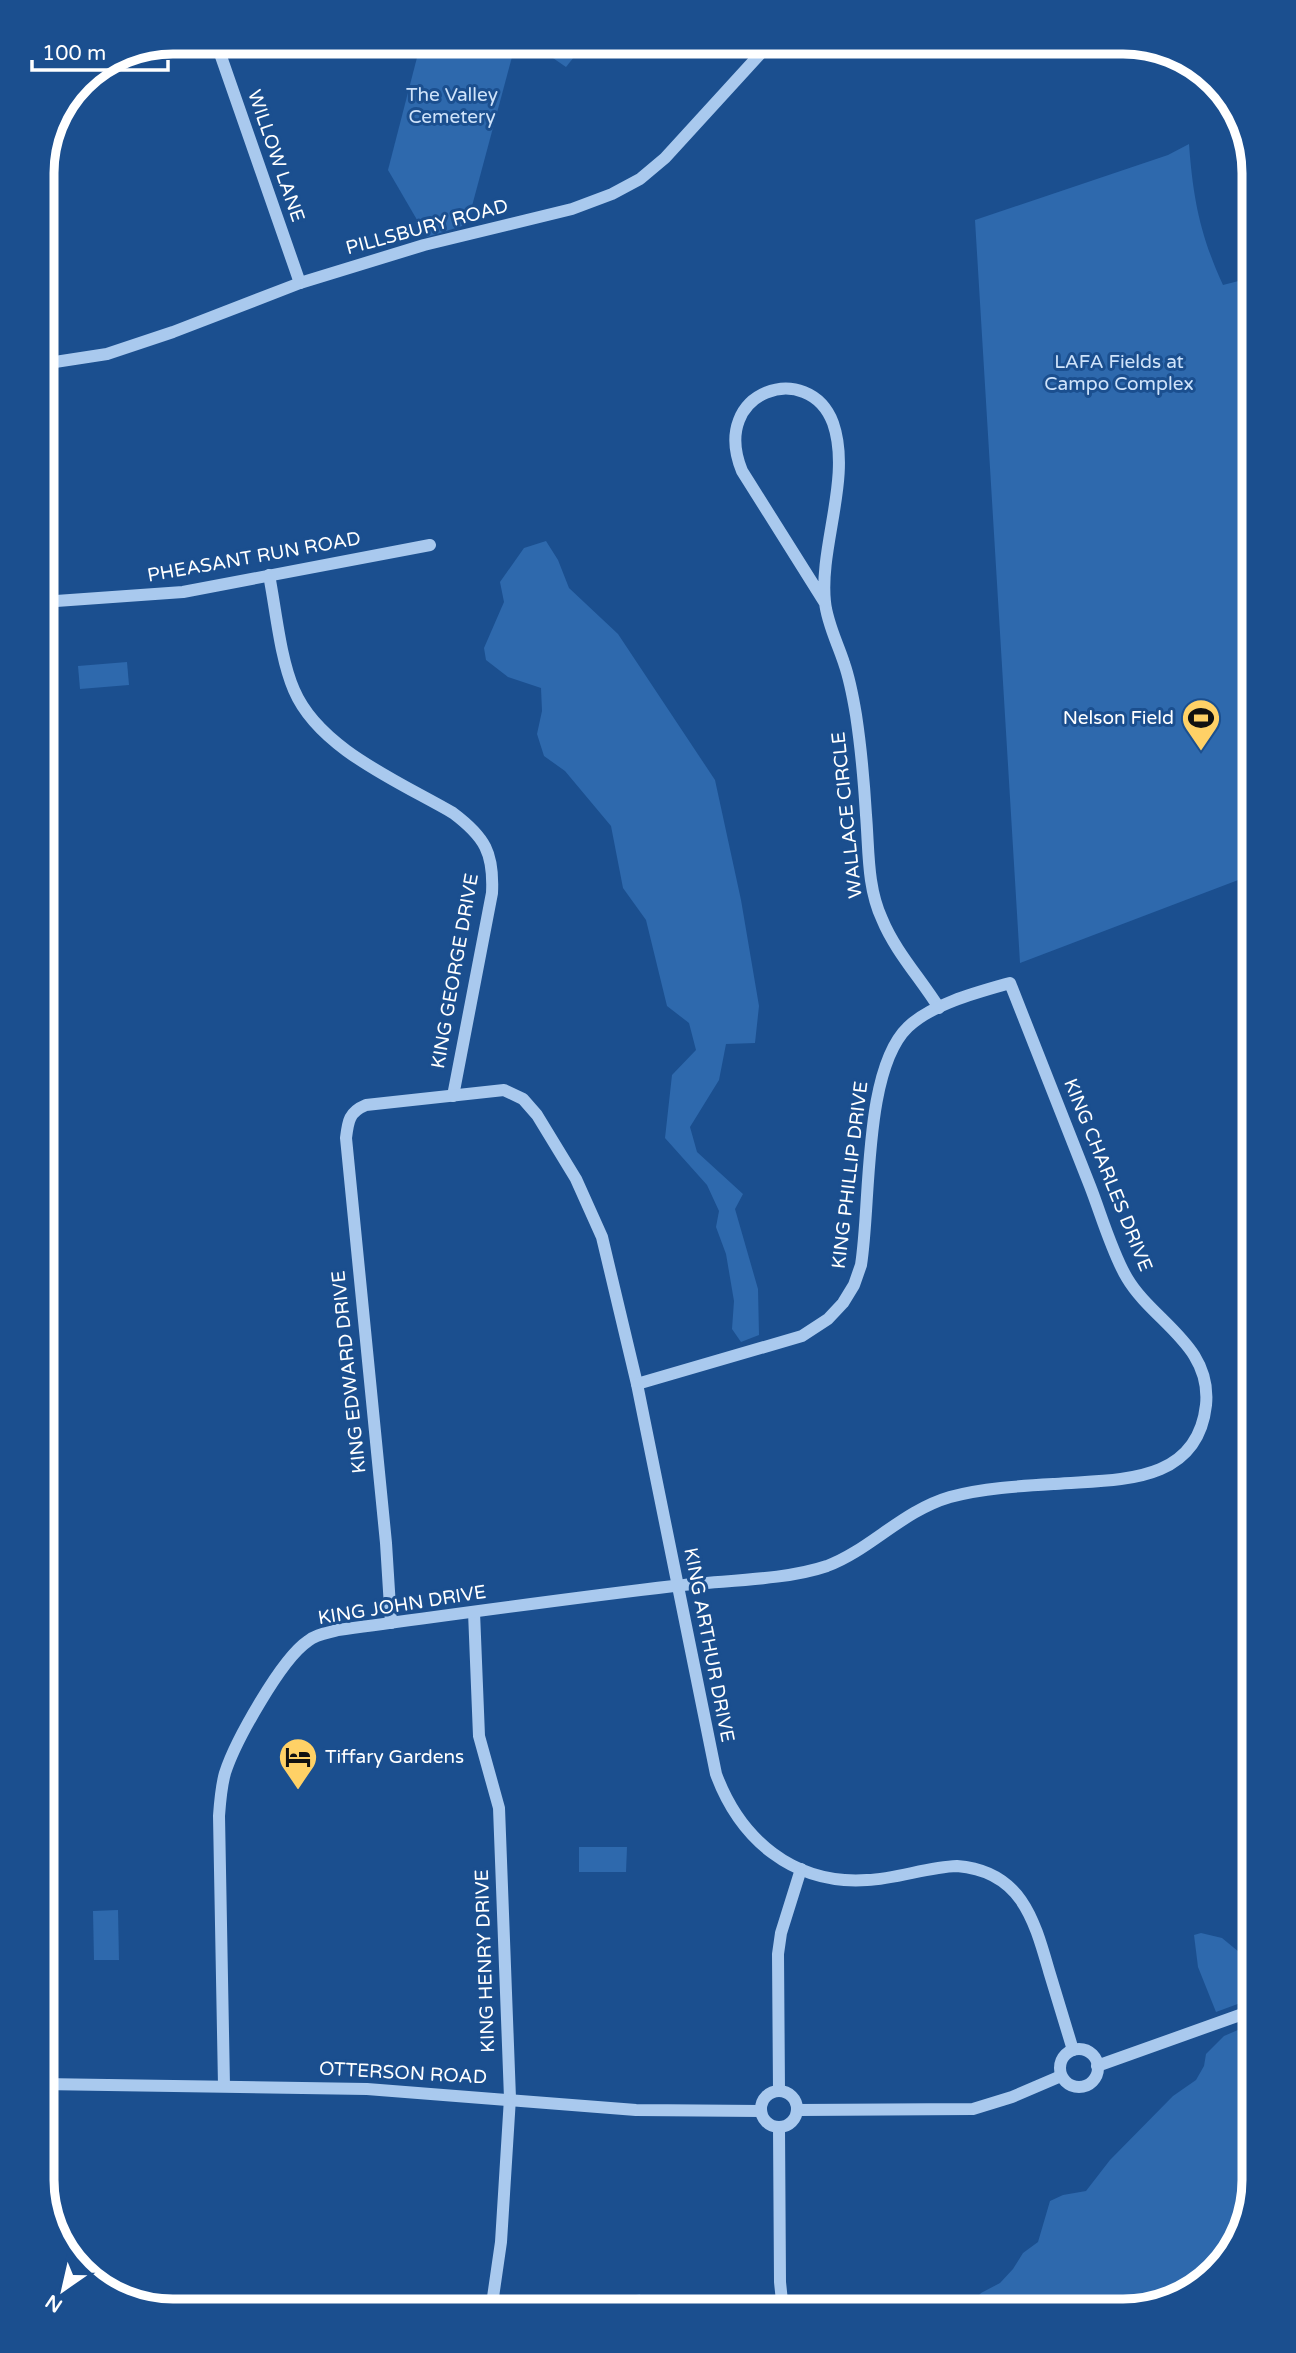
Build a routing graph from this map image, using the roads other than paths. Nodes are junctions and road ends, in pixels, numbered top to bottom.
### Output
1 (220, 54) edge
2 (760, 55) edge
3 (300, 283) junction
4 (55, 362) edge
5 (430, 545) dead end
6 (269, 575) junction
7 (55, 601) edge
8 (825, 603) junction
9 (1010, 983) joint
10 (939, 1008) junction
11 (453, 1096) junction
12 (637, 1384) junction
13 (678, 1586) junction
14 (474, 1612) junction
15 (391, 1623) junction
16 (801, 1869) junction
17 (1242, 2014) edge
18 (1073, 2050) junction
19 (1097, 2066) junction
20 (1061, 2076) junction
21 (54, 2084) edge
22 (224, 2086) junction
23 (779, 2090) junction
24 (510, 2098) junction
25 (798, 2110) junction
26 (761, 2111) junction
27 (779, 2127) junction
28 (493, 2298) edge
29 (782, 2299) edge

1 - 3 street, WILLOW LANE
2 - 3 street, PILLSBURY ROAD
3 - 4 street, PILLSBURY ROAD
5 - 6 street, PHEASANT RUN ROAD
6 - 7 street, PHEASANT RUN ROAD
6 - 11 street, KING GEORGE DRIVE
8 - 8 street, WALLACE CIRCLE
8 - 10 street, WALLACE CIRCLE
9 - 10 street, KING PHILLIP DRIVE
9 - 13 street, KING CHARLES DRIVE
10 - 12 street, KING PHILLIP DRIVE
11 - 12 street, KING ARTHUR DRIVE
11 - 15 street, KING EDWARD DRIVE
12 - 13 street, KING ARTHUR DRIVE
13 - 14 street, KING JOHN DRIVE
13 - 16 street, KING ARTHUR DRIVE
14 - 15 street, KING JOHN DRIVE
14 - 24 street, KING HENRY DRIVE
15 - 22 street, KING JOHN DRIVE
16 - 18 street, KING ARTHUR DRIVE
16 - 23 street
17 - 19 street
18 - 19 street
18 - 20 street
19 - 20 street
20 - 25 street
21 - 22 street, OTTERSON ROAD
22 - 24 street, OTTERSON ROAD
23 - 25 street
23 - 26 street
24 - 26 street, OTTERSON ROAD
24 - 28 street, KING HENRY DRIVE
25 - 27 street
26 - 27 street
27 - 29 street

